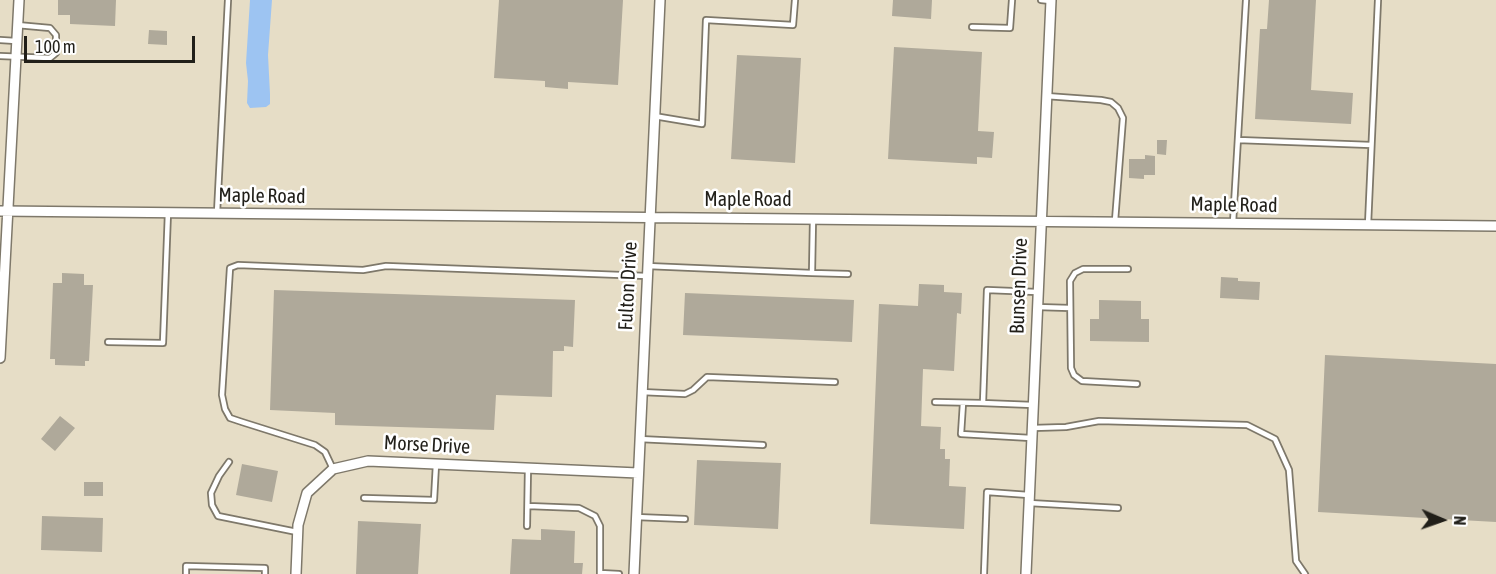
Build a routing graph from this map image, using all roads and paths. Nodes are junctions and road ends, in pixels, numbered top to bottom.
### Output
1 (19, 0) edge
2 (228, 0) edge
3 (660, 0) edge
4 (795, 0) edge
5 (1012, 0) edge
6 (1048, 0) edge
7 (1246, 0) edge
8 (1378, 0) edge
9 (17, 25) junction
10 (972, 27) dead end
11 (0, 40) edge
12 (16, 41) junction
13 (0, 56) edge
14 (16, 57) junction
15 (1046, 96) junction
16 (654, 116) junction
17 (1238, 140) junction
18 (1371, 145) junction
19 (3, 211) edge
20 (168, 212) junction
21 (217, 213) junction
22 (650, 218) junction
23 (813, 219) junction
24 (1040, 221) junction
25 (1115, 222) junction
26 (1233, 223) junction
27 (1368, 225) junction
28 (1496, 226) edge
29 (1128, 269) dead end
30 (647, 271) junction
31 (812, 273) junction
32 (848, 274) dead end
33 (2, 279) edge
34 (1037, 291) junction
35 (1037, 307) junction
36 (1070, 308) junction
37 (0, 339) edge
38 (108, 342) dead end
39 (0, 358) edge
40 (835, 382) dead end
41 (1137, 384) dead end
42 (641, 392) junction
43 (935, 402) dead end
44 (963, 402) junction
45 (981, 403) junction
46 (1033, 405) junction
47 (1032, 428) junction
48 (1032, 438) junction
49 (639, 439) junction
50 (763, 445) dead end
51 (229, 462) dead end
52 (436, 464) junction
53 (528, 468) junction
54 (333, 469) junction
55 (638, 473) junction
56 (364, 498) dead end
57 (1029, 499) junction
58 (528, 506) junction
59 (1118, 508) dead end
60 (636, 517) junction
61 (685, 519) dead end
62 (527, 526) dead end
63 (297, 532) junction
64 (600, 573) edge
65 (186, 574) edge
66 (265, 574) edge
67 (296, 574) edge
68 (619, 574) edge
69 (634, 574) edge
70 (984, 574) edge
71 (1026, 574) edge
72 (1305, 574) edge

1 - 9 street
2 - 21 lane
3 - 16 street, Fulton Drive
4 - 16 lane
5 - 10 lane
6 - 15 street, Bunsen Drive
7 - 17 lane
8 - 18 lane
9 - 12 street
9 - 14 lane
11 - 12 lane
12 - 14 street
13 - 14 lane
14 - 19 street
15 - 24 street, Bunsen Drive
15 - 25 lane
16 - 22 street, Fulton Drive
17 - 18 lane
17 - 26 lane
18 - 27 lane
19 - 20 street, Maple Road
19 - 33 street
20 - 21 street, Maple Road
20 - 38 lane
21 - 22 street, Maple Road
22 - 23 street, Maple Road
22 - 30 street, Fulton Drive
23 - 24 street, Maple Road
23 - 31 lane
24 - 25 street, Maple Road
24 - 34 street, Bunsen Drive
25 - 26 street, Maple Road
26 - 27 street, Maple Road
27 - 28 street, Maple Road
29 - 36 lane
30 - 31 lane
30 - 42 street, Fulton Drive
30 - 54 lane
31 - 32 lane
33 - 37 street
34 - 35 street, Bunsen Drive
34 - 45 lane
35 - 36 lane
35 - 46 street, Bunsen Drive
36 - 41 lane
37 - 39 street
40 - 42 lane
42 - 49 street, Fulton Drive
43 - 44 lane
44 - 45 lane
44 - 48 lane
45 - 46 lane
46 - 47 street, Bunsen Drive
47 - 48 street, Bunsen Drive
47 - 72 lane
48 - 57 street, Bunsen Drive
49 - 50 lane
49 - 55 street, Fulton Drive
51 - 63 lane
52 - 53 street, Morse Drive
52 - 54 street, Morse Drive
52 - 56 lane
53 - 55 street, Morse Drive
53 - 58 lane
54 - 63 street, Morse Drive
55 - 60 street, Fulton Drive
57 - 59 lane
57 - 70 lane
57 - 71 street, Bunsen Drive
58 - 62 lane
58 - 64 lane
60 - 61 lane
60 - 69 street, Fulton Drive
63 - 67 street, Morse Drive
64 - 68 lane
65 - 66 lane

